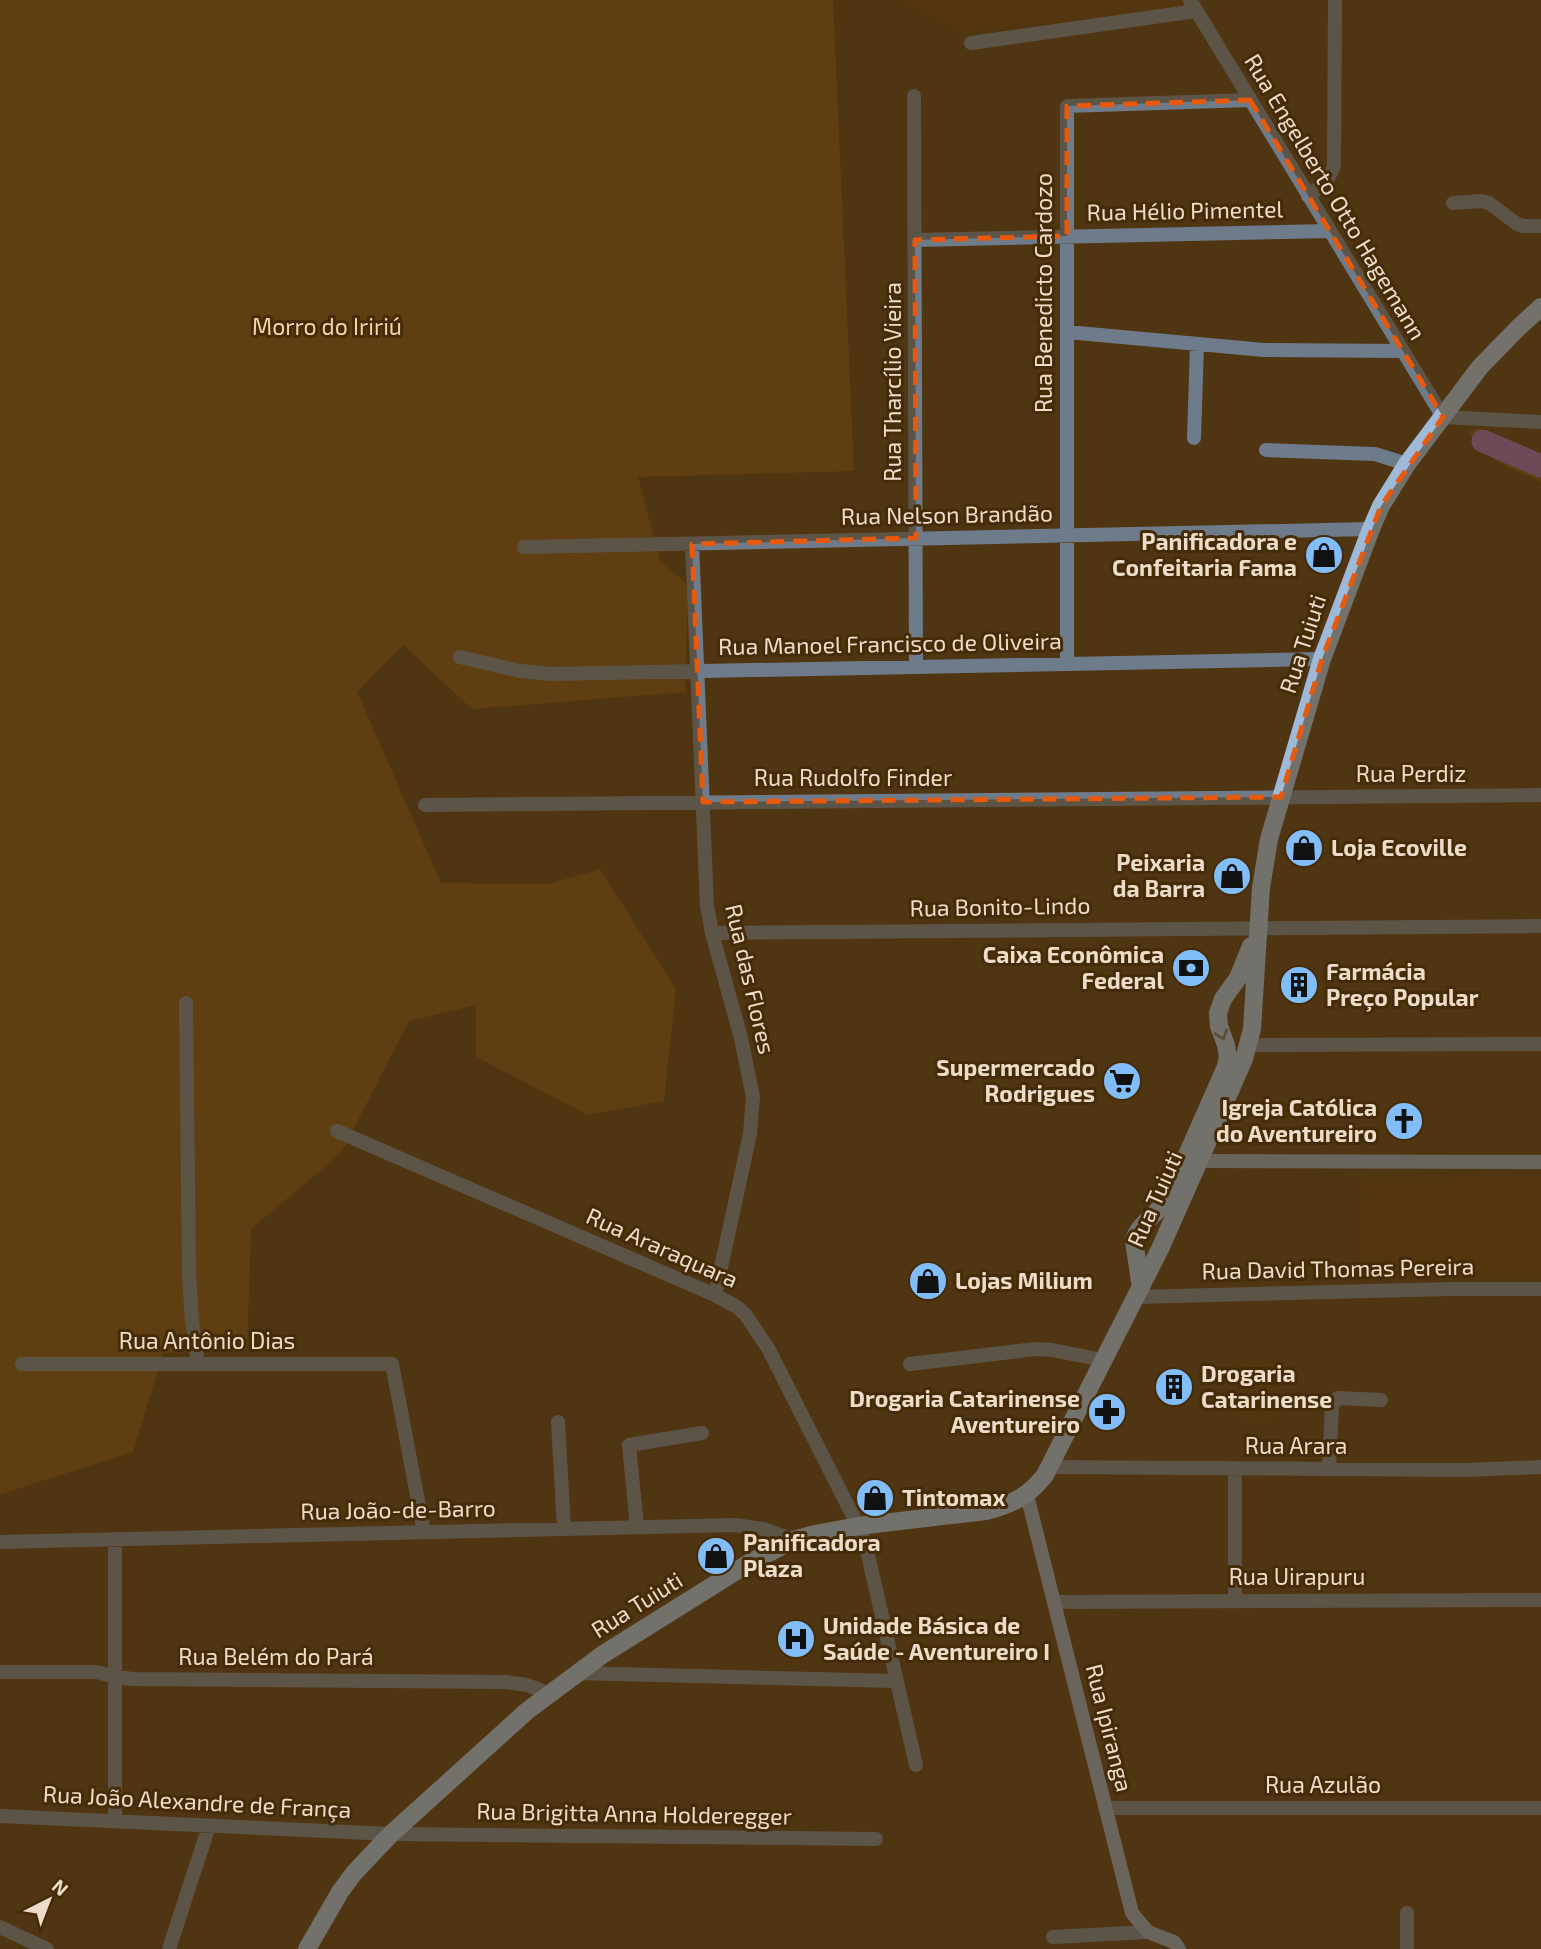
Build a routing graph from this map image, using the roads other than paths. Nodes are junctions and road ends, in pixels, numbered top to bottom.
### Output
1 (1335, 0) edge
2 (1193, 6) edge
3 (971, 43) dead end
4 (914, 96) dead end
5 (1250, 100) junction
6 (1308, 196) junction
7 (1453, 203) dead end
8 (1541, 226) edge
9 (1329, 231) junction
10 (1067, 236) junction
11 (915, 240) junction
12 (1541, 307) edge
13 (1067, 332) junction
14 (1197, 345) junction
15 (1402, 351) junction
16 (1443, 417) junction
17 (1541, 422) edge
18 (1194, 438) dead end
19 (1266, 450) dead end
20 (1407, 464) junction
21 (1371, 529) junction
22 (1067, 535) junction
23 (916, 538) junction
24 (692, 544) junction
25 (524, 547) dead end
26 (460, 657) dead end
27 (1322, 659) junction
28 (1067, 664) junction
29 (916, 667) junction
30 (697, 670) junction
31 (1541, 795) edge
32 (1281, 797) junction
33 (703, 802) junction
34 (425, 805) dead end
35 (1541, 926) edge
36 (1257, 928) junction
37 (712, 933) junction
38 (186, 1003) dead end
39 (1220, 1006) junction
40 (1254, 1010) junction
41 (1541, 1044) edge
42 (1248, 1045) junction
43 (337, 1130) dead end
44 (1199, 1161) junction
45 (1541, 1162) edge
46 (1134, 1241) junction
47 (1160, 1249) junction
48 (1541, 1289) edge
49 (1138, 1292) junction
50 (715, 1295) junction
51 (1103, 1360) junction
52 (22, 1364) dead end
53 (198, 1364) junction
54 (910, 1364) dead end
55 (1381, 1400) dead end
56 (558, 1422) dead end
57 (702, 1433) dead end
58 (1050, 1467) junction
59 (1541, 1467) edge
60 (1235, 1468) junction
61 (1329, 1469) junction
62 (1027, 1495) junction
63 (858, 1526) junction
64 (637, 1527) junction
65 (564, 1529) junction
66 (424, 1532) junction
67 (115, 1539) junction
68 (794, 1541) junction
69 (0, 1542) edge
70 (1235, 1600) junction
71 (1541, 1600) edge
72 (1054, 1602) junction
73 (0, 1671) edge
74 (576, 1673) junction
75 (115, 1677) junction
76 (897, 1681) junction
77 (550, 1694) junction
78 (916, 1765) dead end
79 (1105, 1808) junction
80 (1541, 1808) edge
81 (0, 1816) edge
82 (116, 1821) junction
83 (209, 1826) junction
84 (391, 1834) junction
85 (876, 1839) dead end
86 (1407, 1913) dead end
87 (0, 1927) edge
88 (1148, 1932) junction
89 (1054, 1937) dead end
90 (47, 1949) edge
91 (169, 1949) edge
92 (307, 1949) edge
93 (1179, 1949) edge
94 (1407, 1949) edge

1 - 6 street
2 - 3 street
2 - 5 street, Rua Engelberto Otto Hagemann
4 - 11 street, Rua Tharcílio Vieira
5 - 6 street, Rua Engelberto Otto Hagemann
5 - 10 street, Rua Benedicto Cardozo
6 - 9 street, Rua Engelberto Otto Hagemann
7 - 8 street
9 - 10 street, Rua Hélio Pimentel
9 - 15 street, Rua Engelberto Otto Hagemann
10 - 11 street, Rua Hélio Pimentel
10 - 13 street, Rua Benedicto Cardozo
11 - 23 street, Rua Tharcílio Vieira
12 - 16 main road, Rua Tuiuti
13 - 14 street
13 - 22 street, Rua Benedicto Cardozo
14 - 15 street
14 - 18 street
15 - 16 street, Rua Engelberto Otto Hagemann
16 - 17 street
16 - 20 main road, Rua Tuiuti
19 - 20 street
20 - 21 main road, Rua Tuiuti
21 - 22 street, Rua Nelson Brandão
21 - 27 main road, Rua Tuiuti
22 - 23 street, Rua Nelson Brandão
22 - 28 street, Rua Benedicto Cardozo
23 - 24 street, Rua Nelson Brandão
23 - 29 street, Rua Tharcílio Vieira
24 - 25 street, Rua Nelson Brandão
24 - 30 street, Rua das Flores
26 - 30 street, Rua Manoel Francisco de Oliveira
27 - 28 street, Rua Manoel Francisco de Oliveira
27 - 32 main road, Rua Tuiuti
28 - 29 street, Rua Manoel Francisco de Oliveira
29 - 30 street, Rua Manoel Francisco de Oliveira
30 - 33 street, Rua das Flores
31 - 32 street, Rua Perdiz
32 - 33 street, Rua Rudolfo Finder
32 - 36 main road, Rua Tuiuti
33 - 34 street, Rua Rudolfo Finder
33 - 37 street, Rua das Flores
35 - 36 street, Rua Bonito-Lindo
36 - 37 street, Rua Bonito-Lindo
36 - 39 main road, Rua Tuiuti
36 - 40 main road, Rua Tuiuti
37 - 50 street, Rua das Flores
38 - 53 street
39 - 40 main road
39 -> 46 main road, Rua Tuiuti
40 - 42 main road, Rua Tuiuti
41 - 42 street
42 - 44 main road, Rua Tuiuti
43 - 50 street, Rua Araraquara
44 - 45 street
44 - 47 main road, Rua Tuiuti
46 - 47 main road
46 - 49 main road, Rua Tuiuti
47 - 49 main road, Rua Tuiuti
48 - 49 street, Rua David Thomas Pereira
49 - 51 main road, Rua Tuiuti
50 - 63 street, Rua Araraquara
51 - 54 street
51 - 58 main road, Rua Tuiuti
52 - 53 street, Rua Antônio Dias
53 - 66 street, Rua Antônio Dias
55 - 61 street
56 - 65 street
57 - 64 street
58 - 60 street, Rua Arara
58 - 62 main road, Rua Tuiuti
59 - 61 street, Rua Arara
60 - 61 street, Rua Arara
60 - 70 street
62 - 63 main road, Rua Tuiuti
62 - 72 street, Rua Ipiranga
63 - 68 main road, Rua Tuiuti
63 - 76 street, Rua Araraquara
64 - 65 street, Rua João-de-Barro
64 - 68 street, Rua João-de-Barro
65 - 66 street, Rua João-de-Barro
66 - 67 street, Rua João-de-Barro
67 - 69 street, Rua João-de-Barro
67 - 75 street
68 - 74 main road, Rua Tuiuti
70 - 71 street, Rua Uirapuru
70 - 72 street, Rua Uirapuru
72 - 79 street, Rua Ipiranga
73 - 75 street, Rua Belém do Pará
74 - 76 street
74 - 77 main road, Rua Tuiuti
75 - 77 street, Rua Belém do Pará
75 - 82 street
76 - 78 street, Rua Araraquara
77 - 84 main road, Rua Tuiuti
79 - 80 street, Rua Azulão
79 - 88 street, Rua Ipiranga
81 - 82 street, Rua João Alexandre de França
82 - 83 street, Rua João Alexandre de França
83 - 84 street, Rua João Alexandre de França
83 - 91 street
84 - 85 street, Rua Brigitta Anna Holderegger
84 - 92 main road, Rua Tuiuti
86 - 94 street
87 - 90 street
88 - 89 street
88 - 93 street, Rua Ipiranga

